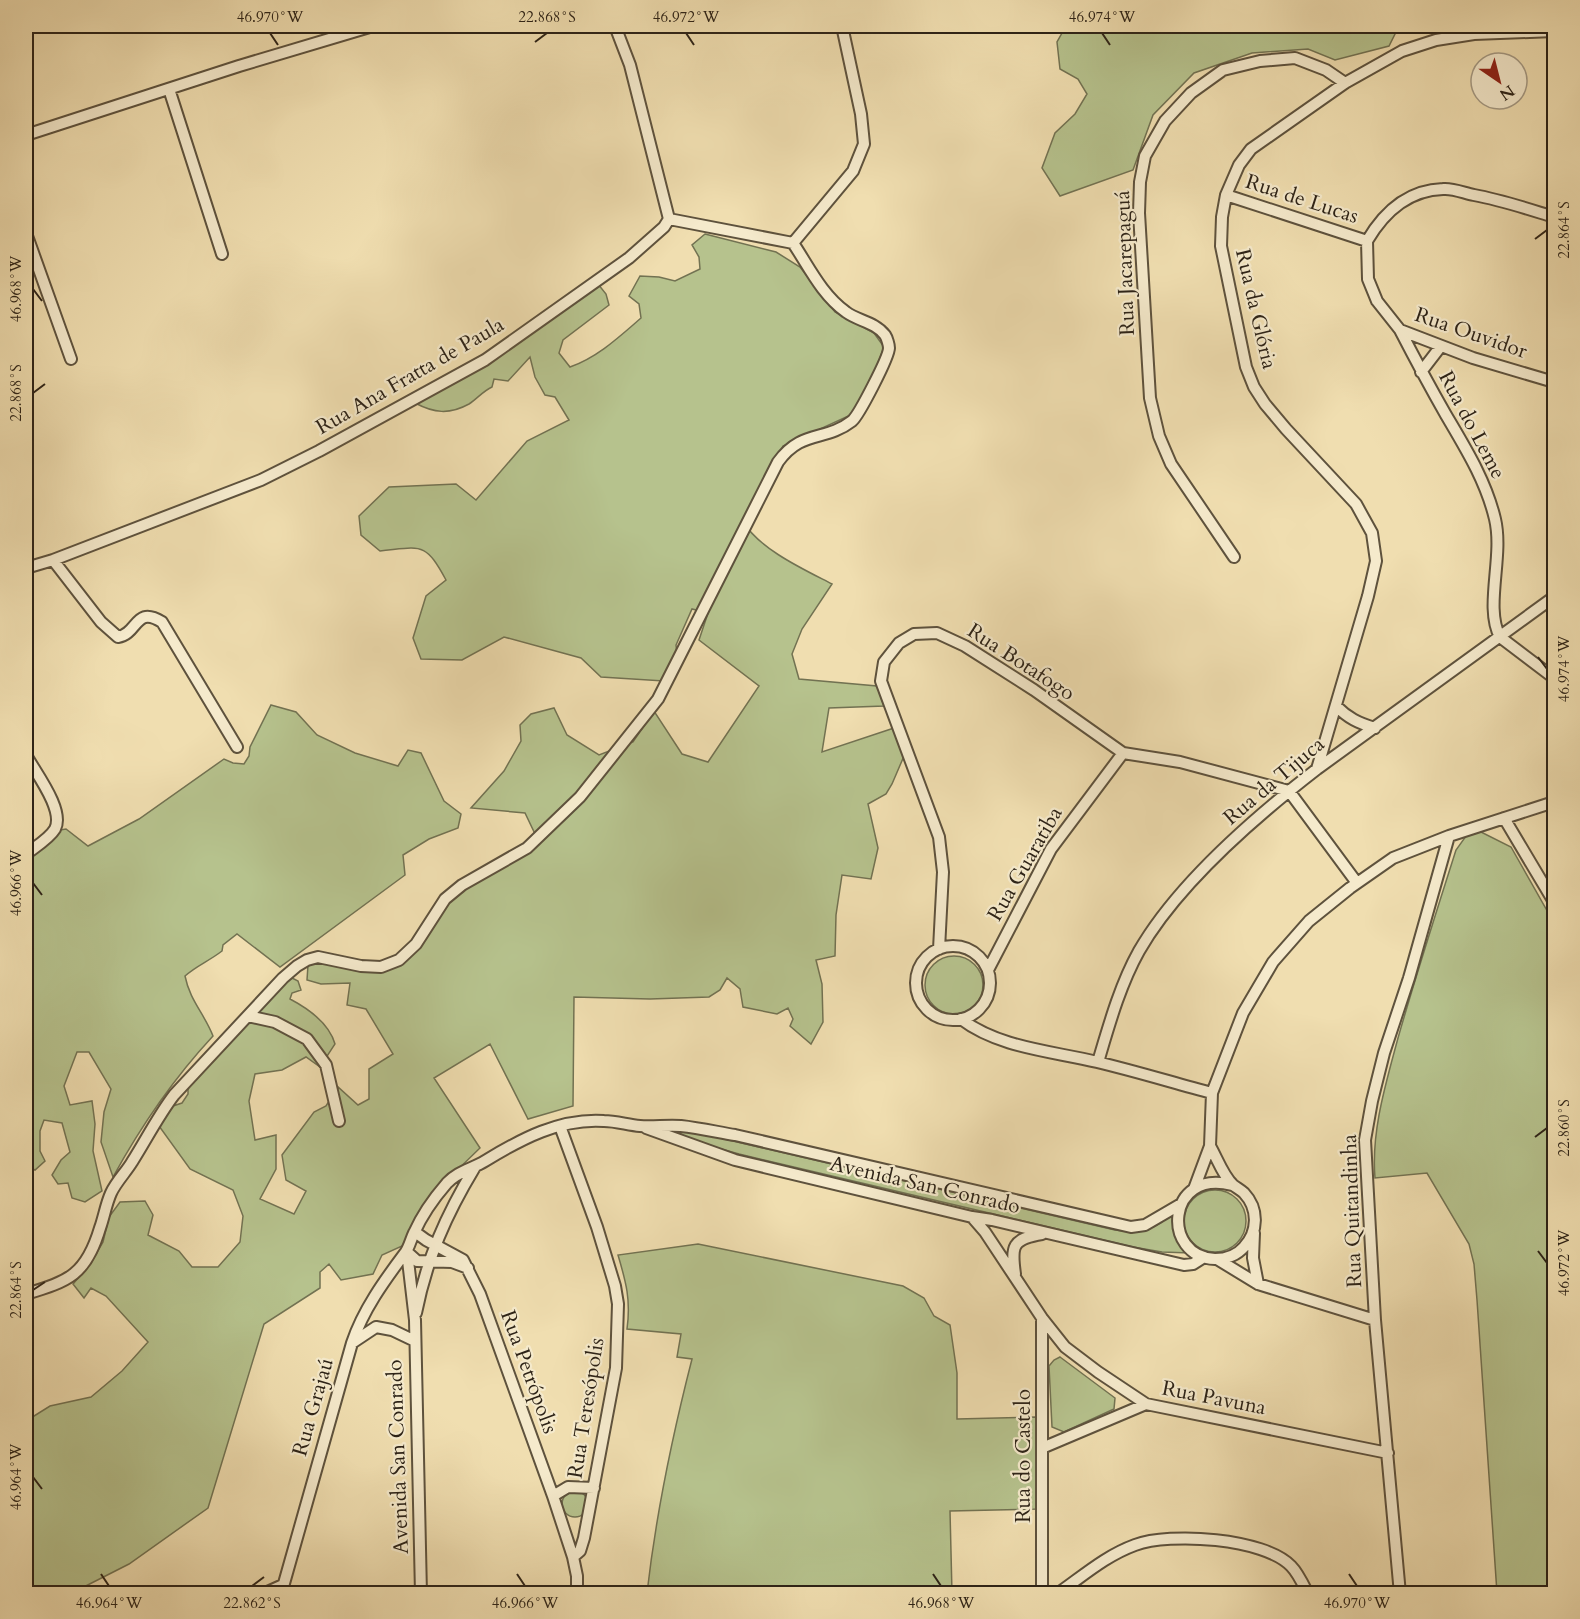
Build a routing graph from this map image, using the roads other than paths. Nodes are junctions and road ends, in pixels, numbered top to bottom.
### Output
1 (373, 26) edge
2 (615, 26) edge
3 (843, 26) edge
4 (1554, 31) edge
5 (1345, 83) junction
6 (169, 89) junction
7 (26, 135) edge
8 (1226, 195) junction
9 (1554, 218) edge
10 (669, 219) junction
11 (26, 233) edge
12 (1367, 241) junction
13 (793, 243) junction
14 (222, 254) dead end
15 (1400, 330) junction
16 (1441, 346) junction
17 (71, 359) dead end
18 (1421, 372) junction
19 (1554, 382) edge
20 (1234, 557) dead end
21 (53, 560) junction
22 (26, 568) edge
23 (1554, 597) edge
24 (1500, 638) junction
25 (1554, 678) edge
26 (1336, 706) junction
27 (1375, 728) junction
28 (237, 747) dead end
29 (1123, 753) junction
30 (26, 755) edge
31 (1317, 769) junction
32 (1289, 790) junction
33 (1554, 802) edge
34 (1504, 818) junction
35 (1449, 836) junction
36 (26, 854) edge
37 (1357, 883) junction
38 (1554, 902) edge
39 (939, 949) junction
40 (988, 970) junction
41 (248, 1016) junction
42 (962, 1019) junction
43 (1098, 1062) junction
44 (1212, 1093) junction
45 (339, 1121) dead end
46 (560, 1126) junction
47 (640, 1126) junction
48 (1210, 1146) junction
49 (475, 1167) junction
50 (1232, 1185) junction
51 (1194, 1189) junction
52 (1181, 1204) junction
53 (972, 1217) junction
54 (1254, 1229) junction
55 (415, 1232) junction
56 (1045, 1234) junction
57 (435, 1243) junction
58 (406, 1252) junction
59 (1204, 1257) junction
60 (1217, 1259) junction
61 (430, 1263) junction
62 (468, 1268) junction
63 (1015, 1277) junction
64 (1258, 1284) junction
65 (26, 1294) edge
66 (368, 1308) junction
67 (1042, 1318) junction
68 (415, 1320) junction
69 (1375, 1320) junction
70 (376, 1327) junction
71 (415, 1341) junction
72 (352, 1343) junction
73 (1146, 1404) junction
74 (1042, 1448) junction
75 (1388, 1453) junction
76 (594, 1488) junction
77 (553, 1496) junction
78 (573, 1557) junction
79 (282, 1589) edge
80 (262, 1593) edge
81 (422, 1593) edge
82 (577, 1593) edge
83 (1042, 1593) edge
84 (1057, 1593) edge
85 (1308, 1593) edge
86 (1401, 1593) edge

1 - 6 street
2 - 10 street
3 - 13 street
4 - 5 street, Rua da Glória
5 - 8 street, Rua da Glória
5 - 20 street, Rua Jacarepaguá
6 - 7 street
6 - 14 street
8 - 12 street, Rua de Lucas
8 - 26 street, Rua da Glória
9 - 12 street
10 - 13 street
10 - 21 street, Rua Ana Fratta de Paula
11 - 17 street
12 - 15 street, Rua Ouvidor
13 - 41 street
15 - 16 street, Rua Ouvidor
15 - 18 street, Rua do Leme
16 - 18 street, Rua do Leme
16 - 19 street, Rua Ouvidor
18 - 24 street, Rua do Leme
21 - 22 street, Rua Ana Fratta de Paula
21 - 28 street
23 - 24 street, Rua da Tijuca
24 - 25 street
24 - 27 street, Rua da Tijuca
26 - 27 street
26 - 31 street, Rua da Glória
27 - 31 street, Rua da Tijuca
29 - 32 street, Rua Botafogo
29 - 39 street, Rua Botafogo
29 - 40 street, Rua Guaratiba
30 - 36 street
31 - 32 street, Rua da Tijuca
32 - 37 street
32 - 43 street, Rua da Tijuca
33 - 34 street
34 - 35 street
34 - 38 street
35 - 37 street
35 - 69 street, Rua Quitandinha
37 - 44 street
39 - 40 street
39 - 42 street
40 - 42 street
41 - 45 street
41 - 65 street
42 - 43 street
43 - 44 street
44 - 48 street
46 - 47 street, Avenida San Conrado
46 - 49 street, Avenida San Conrado
46 - 76 street, Rua Teresópolis
47 - 52 street, Avenida San Conrado
47 - 53 street, Avenida San Conrado
48 - 50 street
48 - 51 street
49 - 55 street, Avenida San Conrado
49 - 57 street, Avenida San Conrado
50 - 51 street
50 - 54 street
51 - 52 street
52 - 59 street
53 - 56 street, Avenida San Conrado
53 - 63 street, Rua Pavuna
54 - 60 street
54 - 64 street
55 - 57 street, Rua Petrópolis
55 - 58 street, Avenida San Conrado
56 - 59 street, Avenida San Conrado
56 - 63 street
57 - 61 street, Avenida San Conrado
57 - 62 street, Rua Petrópolis
58 - 61 street
58 - 66 street, Rua Grajaú
58 - 68 street, Avenida San Conrado
59 - 60 street
60 - 64 street
61 - 62 street
61 - 68 street, Avenida San Conrado
62 - 77 street, Rua Petrópolis
63 - 67 street, Rua Pavuna
64 - 69 street
66 - 70 street
66 - 72 street, Rua Grajaú
67 - 73 street, Rua Pavuna
67 - 74 street, Rua do Castelo
68 - 71 street, Avenida San Conrado
69 - 75 street, Rua Quitandinha
70 - 71 street
70 - 72 street
71 - 81 street, Avenida San Conrado
72 - 79 street, Rua Grajaú
73 - 74 street
73 - 75 street, Rua Pavuna
74 - 83 street, Rua do Castelo
75 - 86 street, Rua Quitandinha
76 - 77 street
76 - 78 street, Rua Teresópolis
77 - 78 street, Rua Petrópolis
78 - 82 street, Rua Petrópolis
79 - 80 street, Rua Grajaú
84 - 85 street

